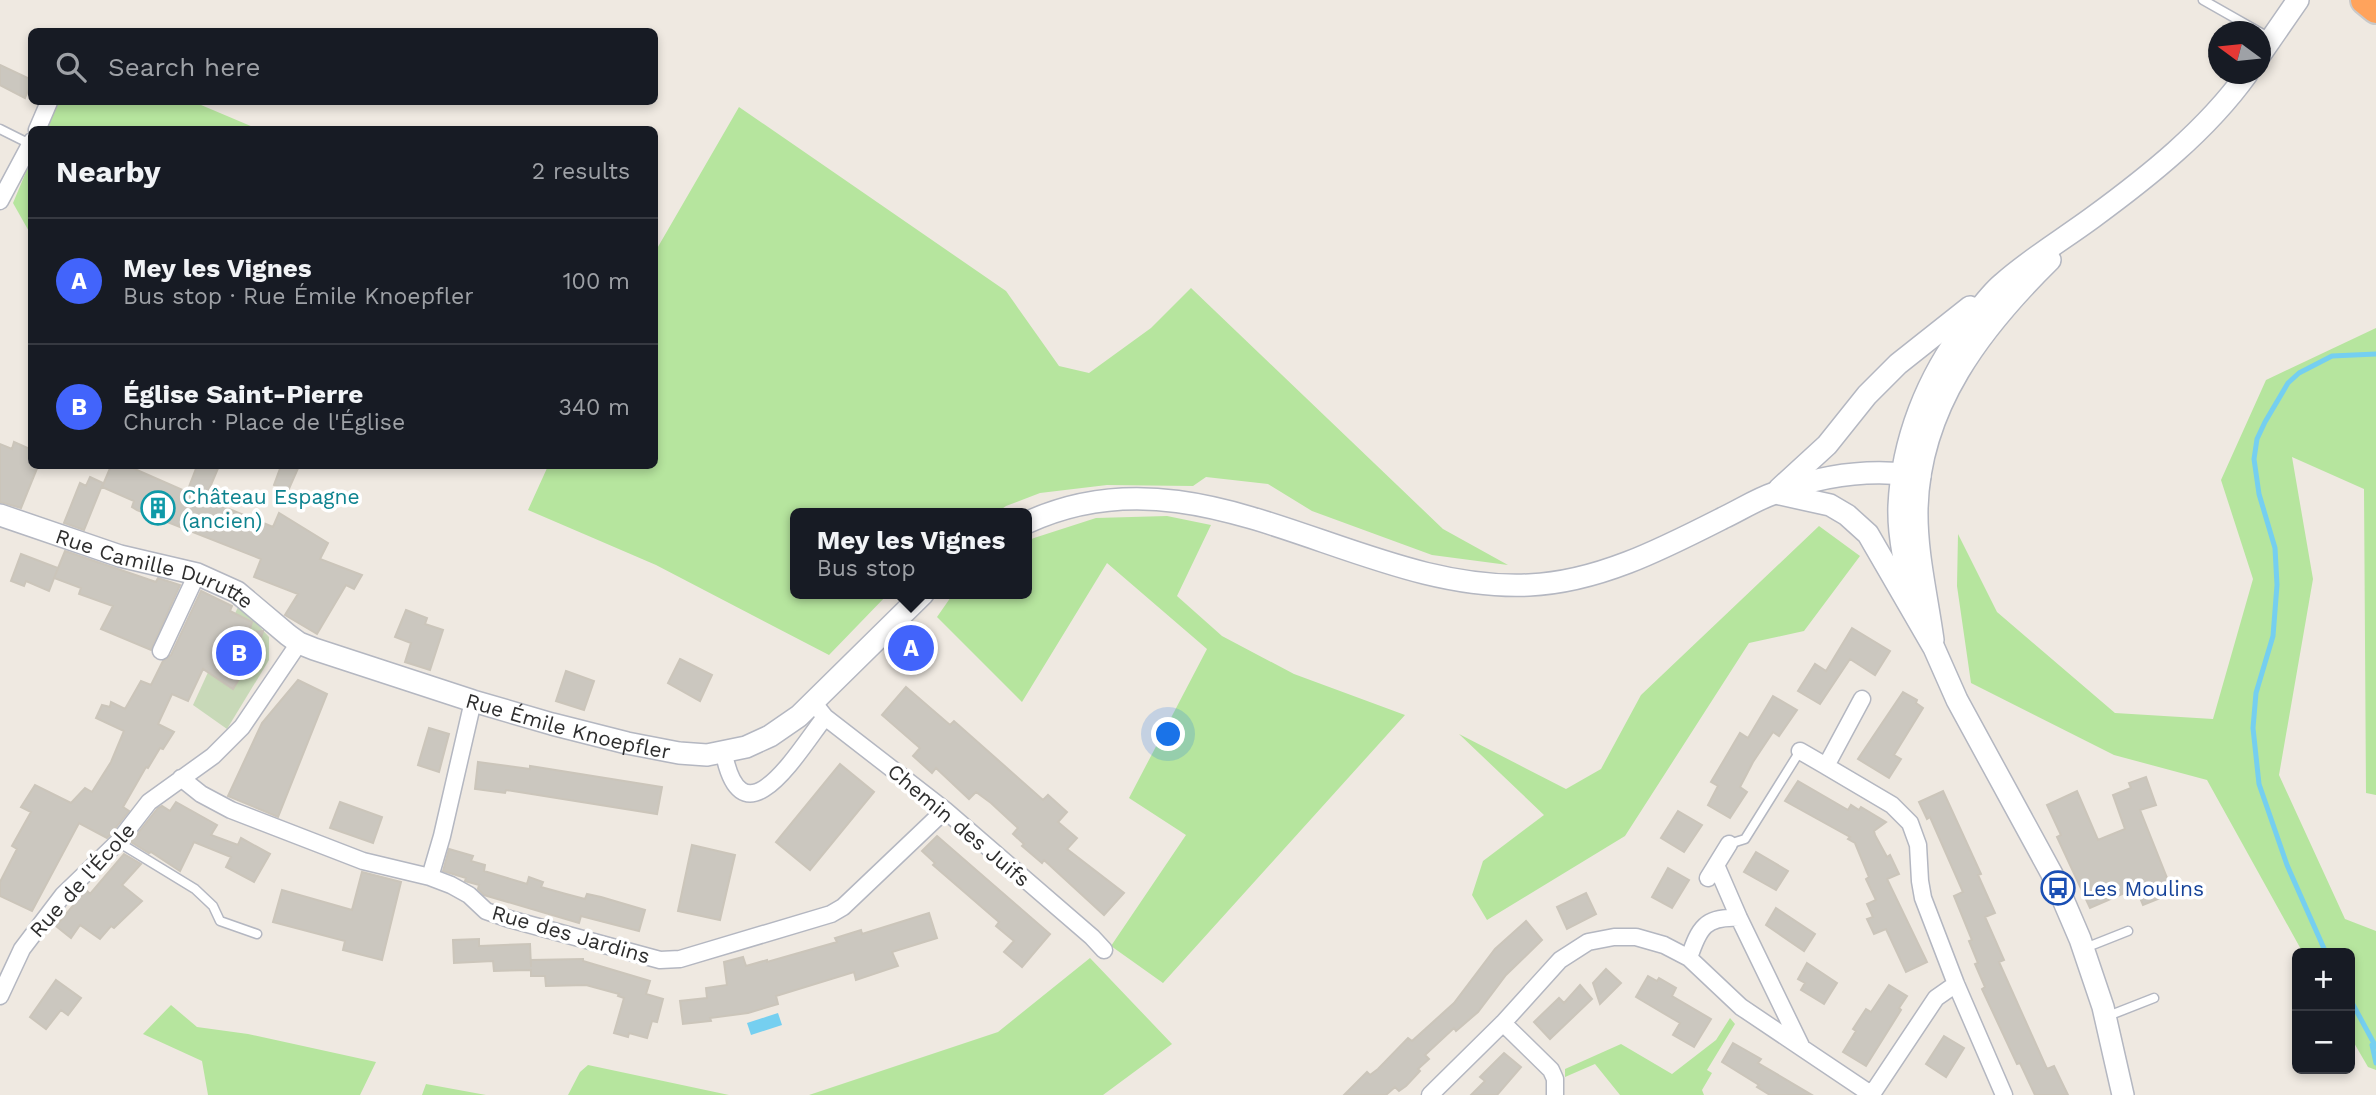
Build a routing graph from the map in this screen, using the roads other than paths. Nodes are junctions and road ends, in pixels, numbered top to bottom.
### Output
1 (2203, 0) edge
2 (2298, 0) edge
3 (2365, 0) edge
4 (2376, 9) edge
5 (2242, 21) edge
6 (2271, 40) edge
7 (2239, 84) edge
8 (48, 105) edge
9 (38, 126) edge
10 (0, 129) edge
11 (28, 137) edge
12 (28, 148) edge
13 (0, 201) edge
14 (2091, 219) junction
15 (2000, 285) junction
16 (1911, 475) junction
17 (1775, 493) junction
18 (0, 515) edge
19 (1032, 521) edge
20 (197, 574) junction
21 (918, 599) edge
22 (1929, 640) junction
23 (299, 643) junction
24 (161, 651) dead end
25 (1862, 699) dead end
26 (473, 701) junction
27 (822, 702) junction
28 (1800, 751) joint
29 (724, 754) junction
30 (1826, 766) junction
31 (181, 778) junction
32 (945, 810) junction
33 (118, 842) junction
34 (1729, 844) joint
35 (430, 877) junction
36 (1739, 918) junction
37 (2128, 931) dead end
38 (257, 934) dead end
39 (2084, 949) junction
40 (1104, 950) dead end
41 (1689, 958) junction
42 (1956, 984) junction
43 (0, 996) edge
44 (2154, 998) dead end
45 (2105, 1017) junction
46 (1503, 1023) junction
47 (1803, 1051) junction
48 (1430, 1095) edge
49 (1555, 1095) edge
50 (1872, 1095) edge
51 (2004, 1095) edge
52 (2123, 1095) edge

1 - 5 lane
2 - 6 main road
3 - 4 highway
7 - 14 main road
8 - 9 street
10 - 11 lane
12 - 13 street
14 - 15 main road
14 - 16 main road
15 - 16 main road
15 - 17 main road
16 - 17 main road
16 - 22 main road
17 - 19 main road
17 - 22 main road
18 - 20 main road, Rue Camille Durutte
20 - 23 main road, Rue Camille Durutte
20 - 24 street
21 - 27 main road, Rue Émile Knoepfler
22 - 39 main road
23 - 26 main road, Rue Émile Knoepfler
23 - 31 street, Rue de l'École
25 - 30 street
26 - 29 main road, Rue Émile Knoepfler
26 - 35 street
27 - 29 main road, Rue Émile Knoepfler
27 - 29 street
27 - 32 street, Chemin des Juifs
28 - 30 street
28 - 34 lane
30 - 42 street
31 - 33 street, Rue de l'École
31 - 35 street, Rue des Jardins
32 - 35 street, Rue des Jardins
32 - 40 street, Chemin des Juifs
33 - 38 lane
33 - 43 street, Rue de l'École
34 - 36 street
36 - 41 street
36 - 47 street
37 - 39 lane
39 - 45 main road
41 - 46 street
41 - 47 street
42 - 50 street
42 - 51 street
44 - 45 lane
45 - 52 main road
46 - 48 street
46 - 49 street
47 - 50 street

